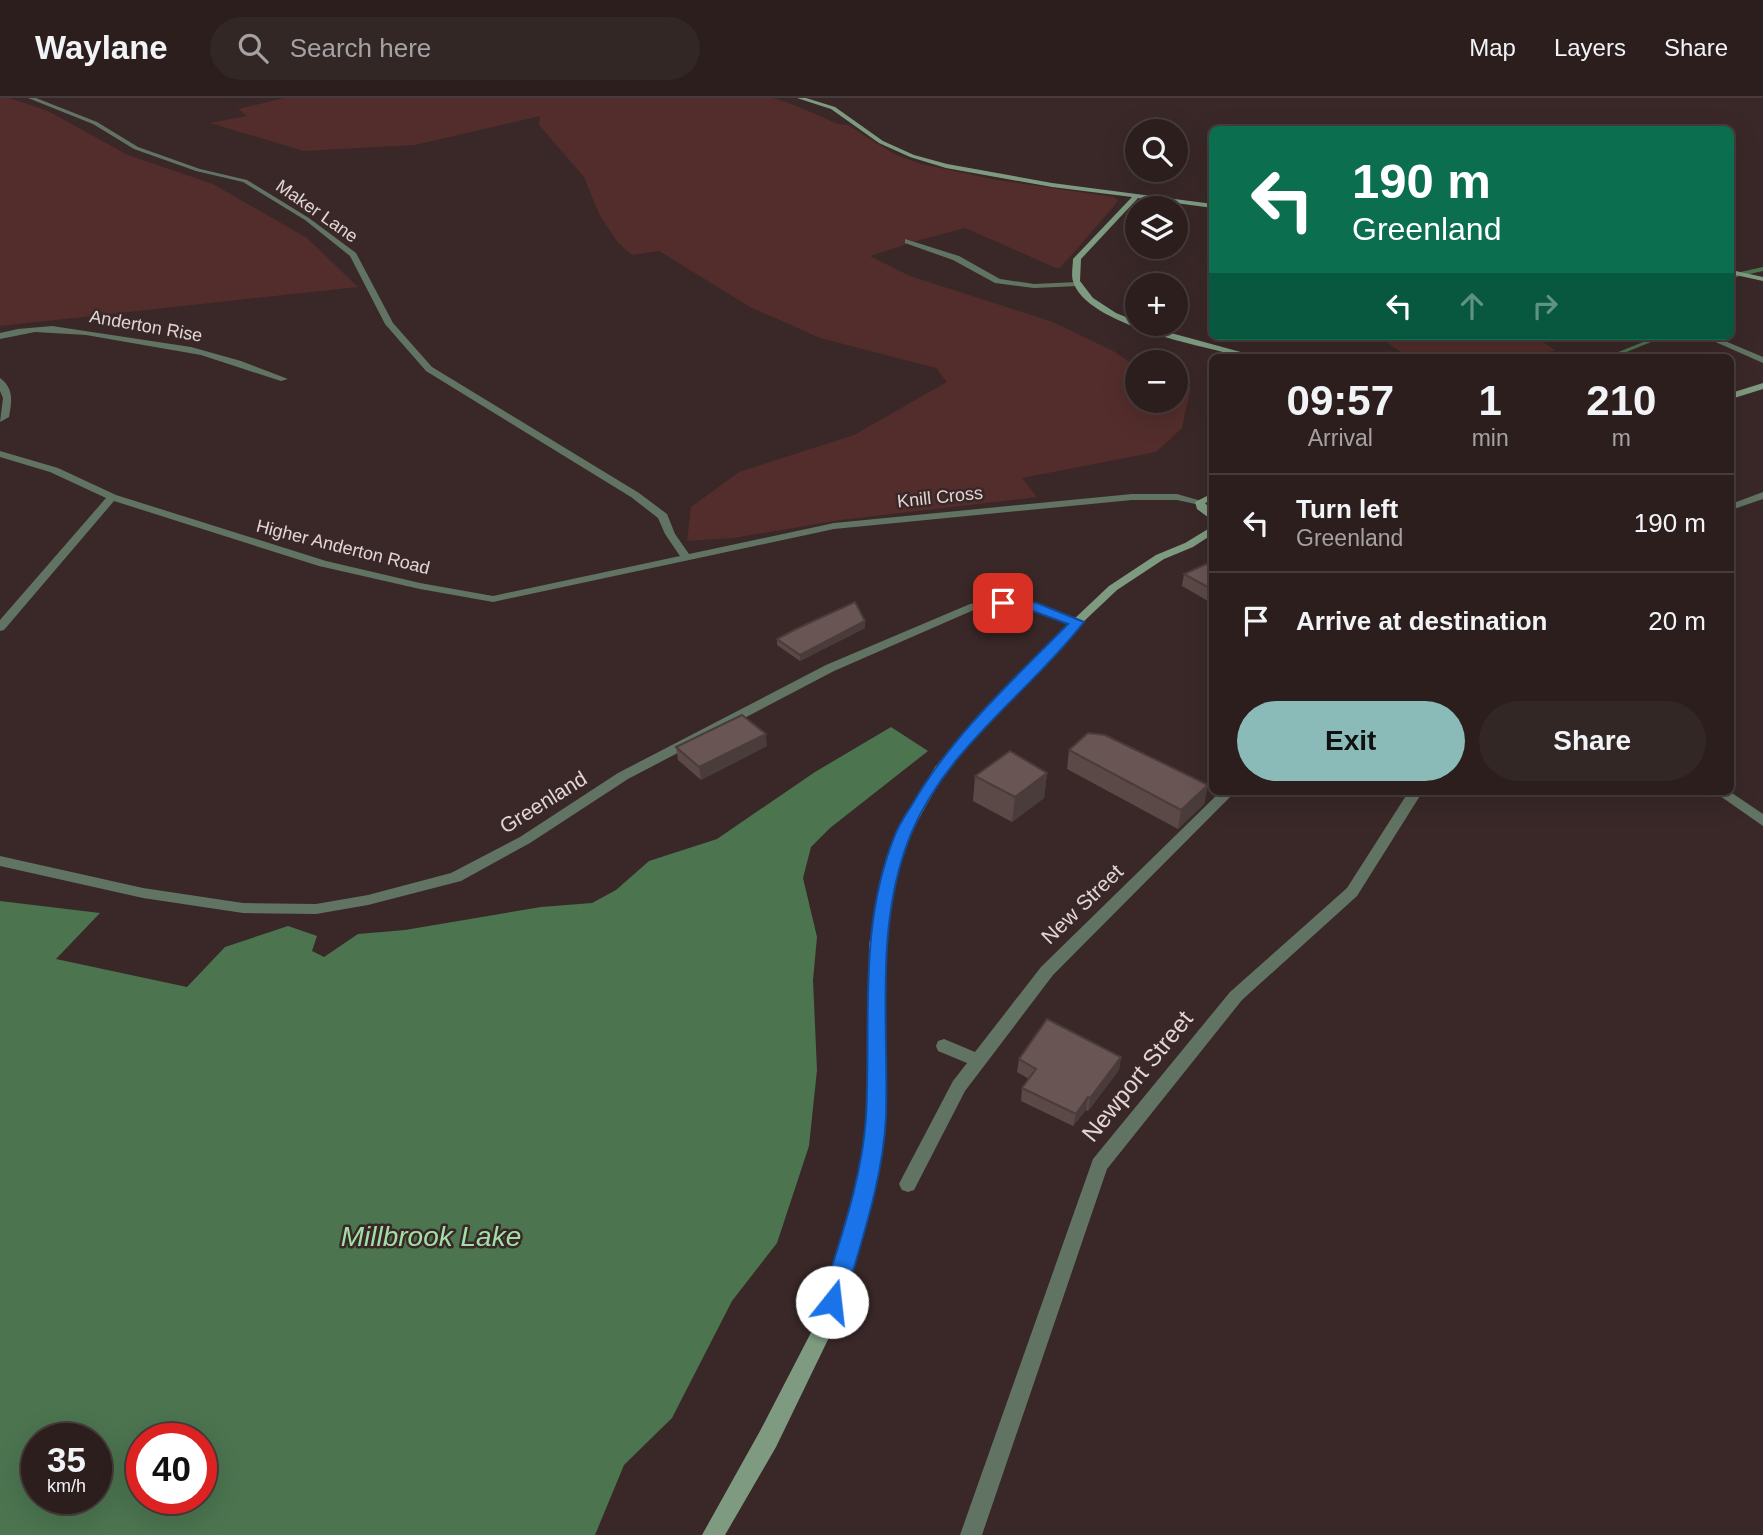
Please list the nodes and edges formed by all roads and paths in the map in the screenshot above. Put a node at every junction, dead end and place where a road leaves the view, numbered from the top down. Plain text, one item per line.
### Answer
1 (31, 98) edge
2 (800, 98) edge
3 (1130, 196) edge
4 (1188, 203) edge
5 (1209, 206) edge
6 (1125, 209) edge
7 (908, 241) dead end
8 (1734, 273) edge
9 (1759, 278) edge
10 (1078, 284) junction
11 (0, 336) edge
12 (1716, 340) edge
13 (1244, 354) edge
14 (1763, 360) edge
15 (284, 379) dead end
16 (0, 381) edge
17 (1763, 386) edge
18 (1734, 395) edge
19 (0, 419) edge
20 (0, 454) edge
21 (1763, 495) edge
22 (113, 497) junction
23 (1209, 498) edge
24 (1200, 502) junction
25 (1734, 506) edge
26 (1209, 515) edge
27 (1209, 533) edge
28 (686, 557) junction
29 (1077, 622) junction
30 (0, 627) edge
31 (1225, 795) edge
32 (1413, 795) edge
33 (1726, 795) edge
34 (1763, 821) edge
35 (0, 861) edge
36 (944, 1046) dead end
37 (977, 1060) junction
38 (908, 1184) dead end
39 (713, 1535) edge
40 (971, 1535) edge

1 - 28 street, Maker Lane
2 - 3 street
4 - 5 street
6 - 10 street
7 - 10 street
8 - 9 street
10 - 13 street
11 - 15 street, Anderton Rise
12 - 14 street
16 - 19 street
17 - 18 street
20 - 22 street, Higher Anderton Road
21 - 25 street
22 - 28 street, Higher Anderton Road
22 - 30 street
23 - 24 street
24 - 26 street
24 - 28 street, Knill Cross
27 - 29 street
29 - 35 street, Greenland
29 - 39 street
31 - 37 street, New Street
32 - 40 street, Newport Street
33 - 34 street
36 - 37 street
37 - 38 street, New Street

